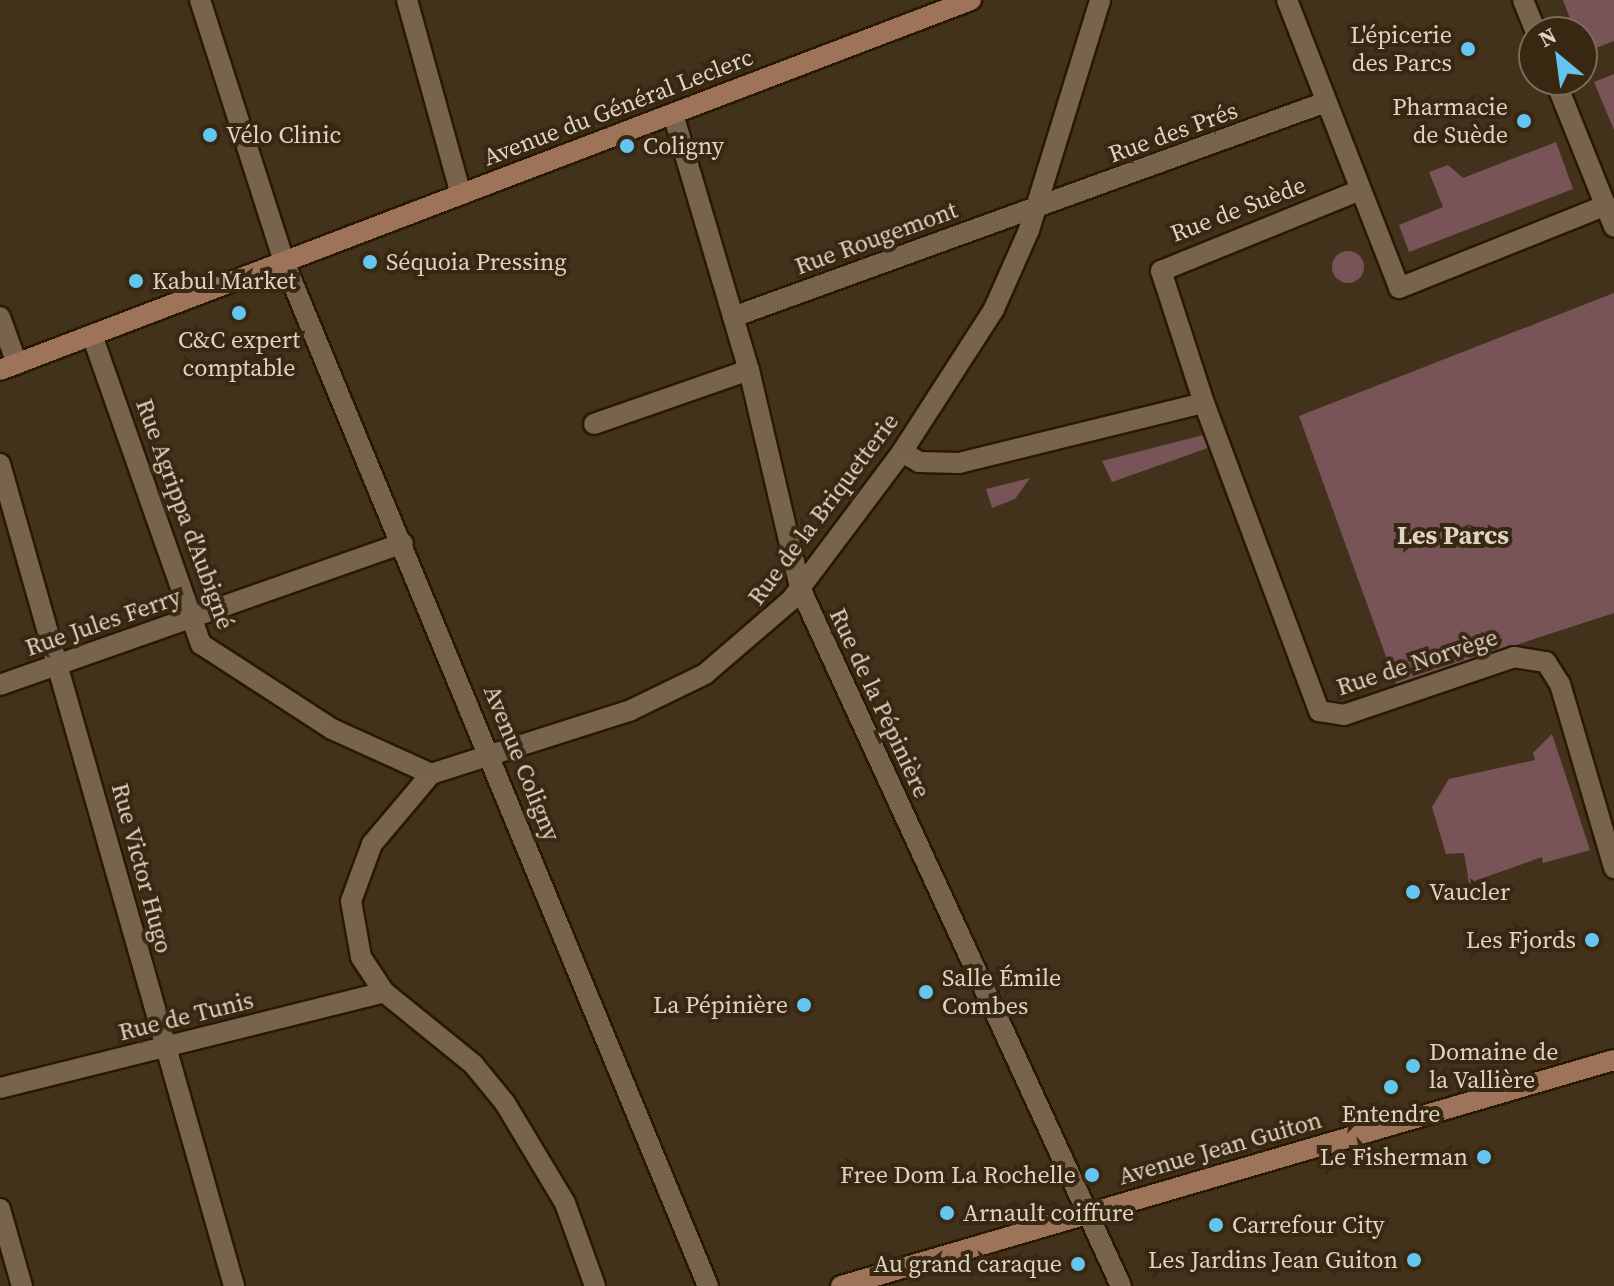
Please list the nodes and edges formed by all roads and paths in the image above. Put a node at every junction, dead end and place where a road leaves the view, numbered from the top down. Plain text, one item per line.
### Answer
1 (200, 0) edge
2 (407, 0) edge
3 (1100, 0) edge
4 (1287, 0) edge
5 (961, 2) edge
6 (1562, 96) edge
7 (1326, 102) junction
8 (673, 114) junction
9 (1360, 190) junction
10 (461, 195) junction
11 (1606, 205) junction
12 (1037, 207) junction
13 (1614, 227) edge
14 (284, 262) junction
15 (0, 317) edge
16 (733, 317) junction
17 (92, 335) junction
18 (9, 367) edge
19 (749, 370) junction
20 (1204, 403) junction
21 (594, 424) dead end
22 (902, 452) junction
23 (0, 464) edge
24 (403, 543) junction
25 (800, 588) junction
26 (192, 619) junction
27 (60, 663) junction
28 (0, 685) edge
29 (491, 754) junction
30 (431, 774) junction
31 (1608, 822) edge
32 (1614, 868) edge
33 (384, 992) junction
34 (164, 1049) junction
35 (1614, 1060) edge
36 (0, 1088) edge
37 (0, 1209) edge
38 (1088, 1214) junction
39 (22, 1286) edge
40 (234, 1286) edge
41 (595, 1286) edge
42 (708, 1286) edge
43 (841, 1286) edge
44 (1121, 1286) edge

1 - 14 street, Avenue Coligny
2 - 10 street
3 - 12 street, Rue de la Briquetterie
4 - 7 street
5 - 8 main road, Avenue du Général Leclerc
6 - 11 street
7 - 9 street
7 - 12 street, Rue des Prés
8 - 10 main road, Avenue du Général Leclerc
8 - 16 street, Rue de la Pépinière
9 - 11 street
9 - 20 street, Rue de Suède
10 - 14 main road, Avenue du Général Leclerc
11 - 13 street
12 - 16 street, Rue Rougemont
12 - 22 street, Rue de la Briquetterie
14 - 17 main road, Avenue du Général Leclerc
14 - 24 street, Avenue Coligny
15 - 18 street
16 - 19 street, Rue de la Pépinière
17 - 18 main road, Avenue du Général Leclerc
17 - 26 street, Rue Agrippa d'Aubigné
19 - 21 street
19 - 25 street, Rue de la Pépinière
20 - 22 street
20 - 31 street, Rue de Norvège
22 - 25 street, Rue de la Briquetterie
23 - 27 street, Rue Victor Hugo
24 - 26 street, Rue Jules Ferry
24 - 29 street, Avenue Coligny
25 - 29 street, Rue de la Briquetterie
25 - 38 street, Rue de la Pépinière
26 - 27 street, Rue Jules Ferry
26 - 30 street, Rue Agrippa d'Aubigné
27 - 28 street, Rue Jules Ferry
27 - 34 street, Rue Victor Hugo
29 - 30 street, Rue de la Briquetterie
29 - 42 street, Avenue Coligny
30 - 33 street
31 - 32 street, Rue de Norvège
33 - 34 street, Rue de Tunis
33 - 41 street
34 - 36 street, Rue de Tunis
34 - 40 street, Rue Victor Hugo
35 - 38 main road, Avenue Jean Guiton
37 - 39 street
38 - 43 main road, Avenue Jean Guiton
38 - 44 street, Rue de la Pépinière

